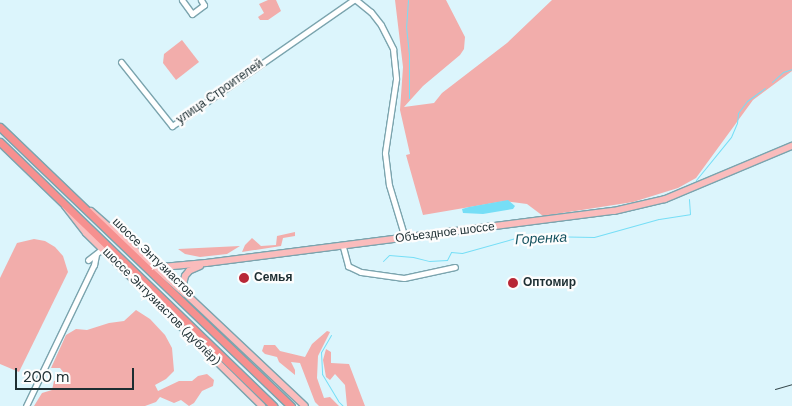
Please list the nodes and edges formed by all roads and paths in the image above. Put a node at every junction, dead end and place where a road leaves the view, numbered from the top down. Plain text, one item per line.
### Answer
1 (182, 0) edge
2 (201, 0) edge
3 (354, 0) edge
4 (121, 62) dead end
5 (0, 127) edge
6 (0, 142) edge
7 (792, 146) edge
8 (72, 195) junction
9 (64, 205) junction
10 (405, 238) junction
11 (343, 246) junction
12 (102, 249) junction
13 (96, 255) junction
14 (88, 260) dead end
15 (148, 262) junction
16 (206, 263) junction
17 (455, 267) dead end
18 (188, 296) junction
19 (289, 404) edge
20 (26, 406) edge
21 (262, 406) edge
22 (273, 406) edge
23 (305, 406) edge

1 - 2 street
3 - 4 street, улица Строителей
3 - 10 street
5 - 8 highway, шоссе Энтузиастов
6 - 9 highway, шоссе Энтузиастов
7 - 10 main road, Объездное шоссе
8 - 15 main road, шоссе Энтузиастов (дублёр)
8 - 19 highway, шоссе Энтузиастов
9 - 12 main road, шоссе Энтузиастов (дублёр)
9 - 22 highway, шоссе Энтузиастов
10 - 11 main road, Объездное шоссе
11 - 16 main road, Объездное шоссе
11 - 17 street
12 - 13 street
12 - 21 main road, шоссе Энтузиастов (дублёр)
13 - 14 street
13 - 20 street
15 - 16 main road, Объездное шоссе
15 - 18 main road, шоссе Энтузиастов (дублёр)
16 - 18 main road
18 - 23 main road, шоссе Энтузиастов (дублёр)

